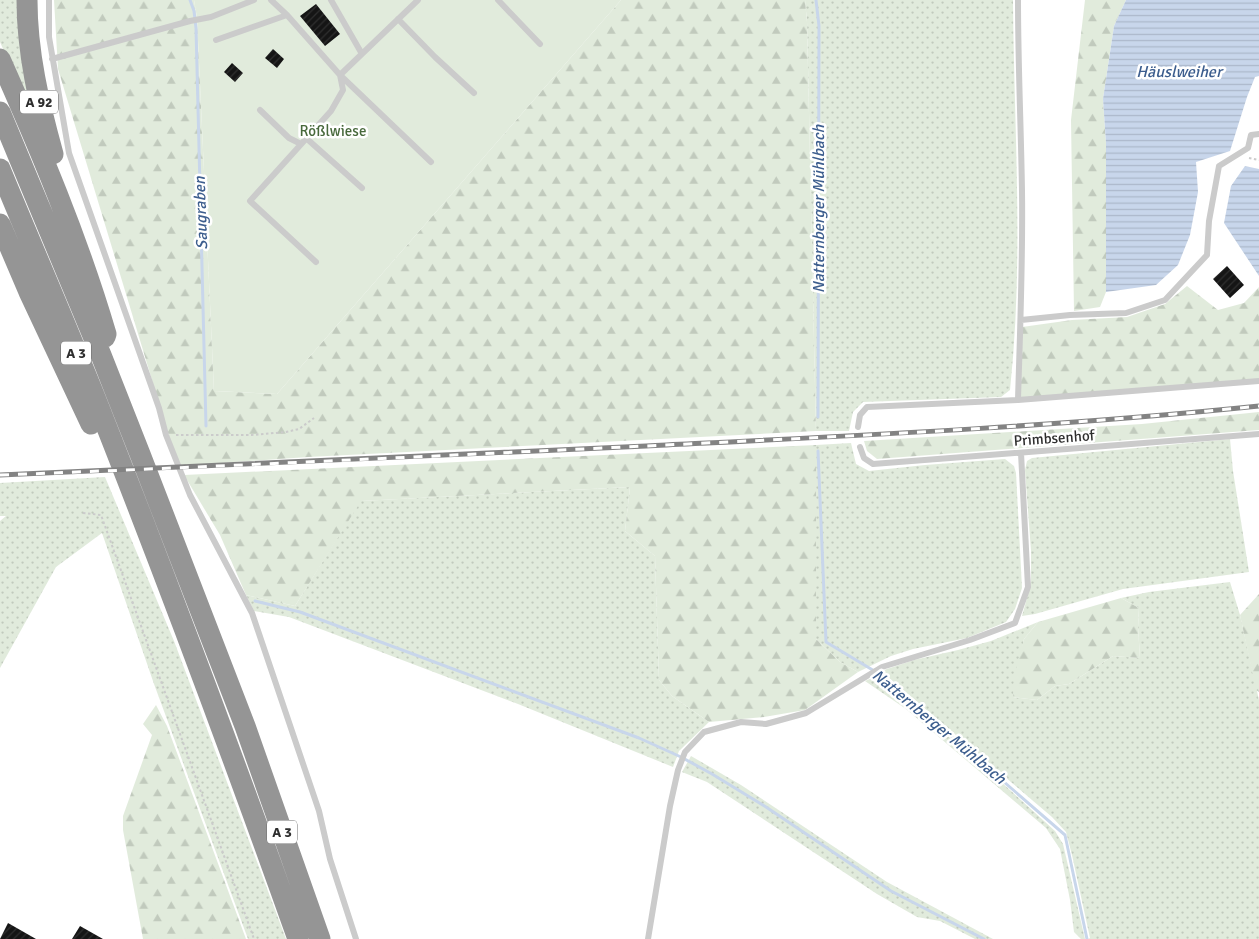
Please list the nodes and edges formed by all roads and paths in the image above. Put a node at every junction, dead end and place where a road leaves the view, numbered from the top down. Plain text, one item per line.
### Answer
1 (27, 0) edge
2 (49, 0) edge
3 (254, 0) edge
4 (331, 0) edge
5 (418, 0) edge
6 (498, 0) edge
7 (1018, 0) edge
8 (274, 1) edge
9 (287, 15) junction
10 (398, 19) junction
11 (216, 40) dead end
12 (540, 44) dead end
13 (362, 54) junction
14 (0, 59) edge
15 (52, 59) junction
16 (340, 76) junction
17 (474, 94) dead end
18 (260, 110) dead end
19 (0, 112) edge
20 (1259, 134) edge
21 (306, 138) junction
22 (301, 144) junction
23 (431, 162) dead end
24 (0, 169) edge
25 (362, 188) dead end
26 (61, 203) junction
27 (0, 224) edge
28 (0, 252) edge
29 (316, 262) dead end
30 (29, 292) junction
31 (1021, 320) junction
32 (101, 355) junction
33 (1259, 381) edge
34 (1018, 400) junction
35 (314, 418) dead end
36 (858, 427) dead end
37 (1259, 434) edge
38 (166, 436) junction
39 (860, 447) dead end
40 (1021, 453) junction
41 (83, 513) dead end
42 (150, 538) junction
43 (254, 939) edge
44 (298, 939) edge
45 (320, 939) edge
46 (356, 939) edge
47 (648, 939) edge

1 - 26 highway, A 92
2 - 15 lane
3 - 15 lane
4 - 13 lane
5 - 10 lane
6 - 12 lane
7 - 31 lane
8 - 9 lane
9 - 11 lane
9 - 16 lane
10 - 13 lane
10 - 17 lane
13 - 16 lane
14 - 26 highway, A 3
15 - 38 lane
16 - 21 lane
16 - 23 lane
18 - 22 lane
19 - 32 highway, A 3
20 - 31 lane
21 - 22 lane
21 - 25 lane
22 - 29 lane
24 - 42 highway, A 3
26 - 32 highway, A 3
27 - 30 highway, A 3
28 - 30 highway, A 3
30 - 42 highway, A 3
31 - 34 lane
32 - 45 highway, A 3
33 - 34 lane
34 - 36 lane
35 - 38 path
37 - 40 lane, Primbsenhof
38 - 46 lane
39 - 40 lane, Primbsenhof
40 - 47 lane
41 - 43 path
42 - 44 highway, A 3

